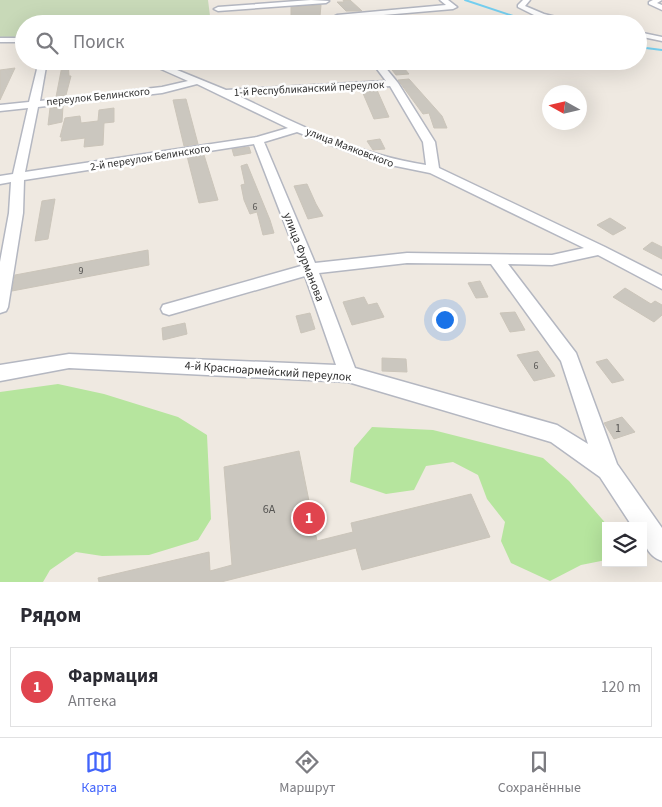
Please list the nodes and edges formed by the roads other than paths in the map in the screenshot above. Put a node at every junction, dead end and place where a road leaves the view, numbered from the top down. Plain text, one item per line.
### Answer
1 (216, 0) edge
2 (326, 0) edge
3 (527, 0) edge
4 (659, 0) edge
5 (448, 1) edge
6 (647, 2) edge
7 (662, 8) edge
8 (335, 15) edge
9 (387, 15) edge
10 (540, 15) edge
11 (647, 36) edge
12 (662, 39) edge
13 (0, 40) edge
14 (15, 40) edge
15 (41, 70) edge
16 (167, 70) edge
17 (382, 70) edge
18 (195, 82) junction
19 (393, 83) junction
20 (226, 94) junction
21 (33, 104) junction
22 (0, 108) edge
23 (298, 128) junction
24 (258, 140) junction
25 (433, 170) junction
26 (18, 178) junction
27 (0, 180) edge
28 (600, 250) junction
29 (496, 260) junction
30 (310, 269) junction
31 (662, 283) edge
32 (0, 307) edge
33 (169, 309) dead end
34 (0, 373) edge
35 (348, 374) junction
36 (608, 470) junction
37 (662, 550) edge

1 - 2 street
2 - 8 street
3 - 10 street
4 - 6 street
5 - 9 street
6 - 7 street
11 - 12 street
13 - 14 street
15 - 21 street
16 - 18 street, улица Маяковского
17 - 19 street
18 - 20 street, улица Маяковского
18 - 21 street, переулок Белинского
19 - 20 street, 1-й Республиканский переулок
19 - 25 street
20 - 23 street, улица Маяковского
21 - 22 street, переулок Белинского
21 - 26 street
23 - 24 street, 2-й переулок Белинского
23 - 25 street, улица Маяковского
24 - 26 street, 2-й переулок Белинского
24 - 30 street, улица Фурманова
25 - 28 street, улица Маяковского
26 - 27 street, 2-й переулок Белинского
26 - 32 street
28 - 29 street
28 - 31 street, улица Маяковского
29 - 30 street
29 - 36 street
30 - 33 street
30 - 35 street, улица Фурманова
34 - 35 street, 4-й Красноармейский переулок
35 - 36 street, 4-й Красноармейский переулок
36 - 37 street

